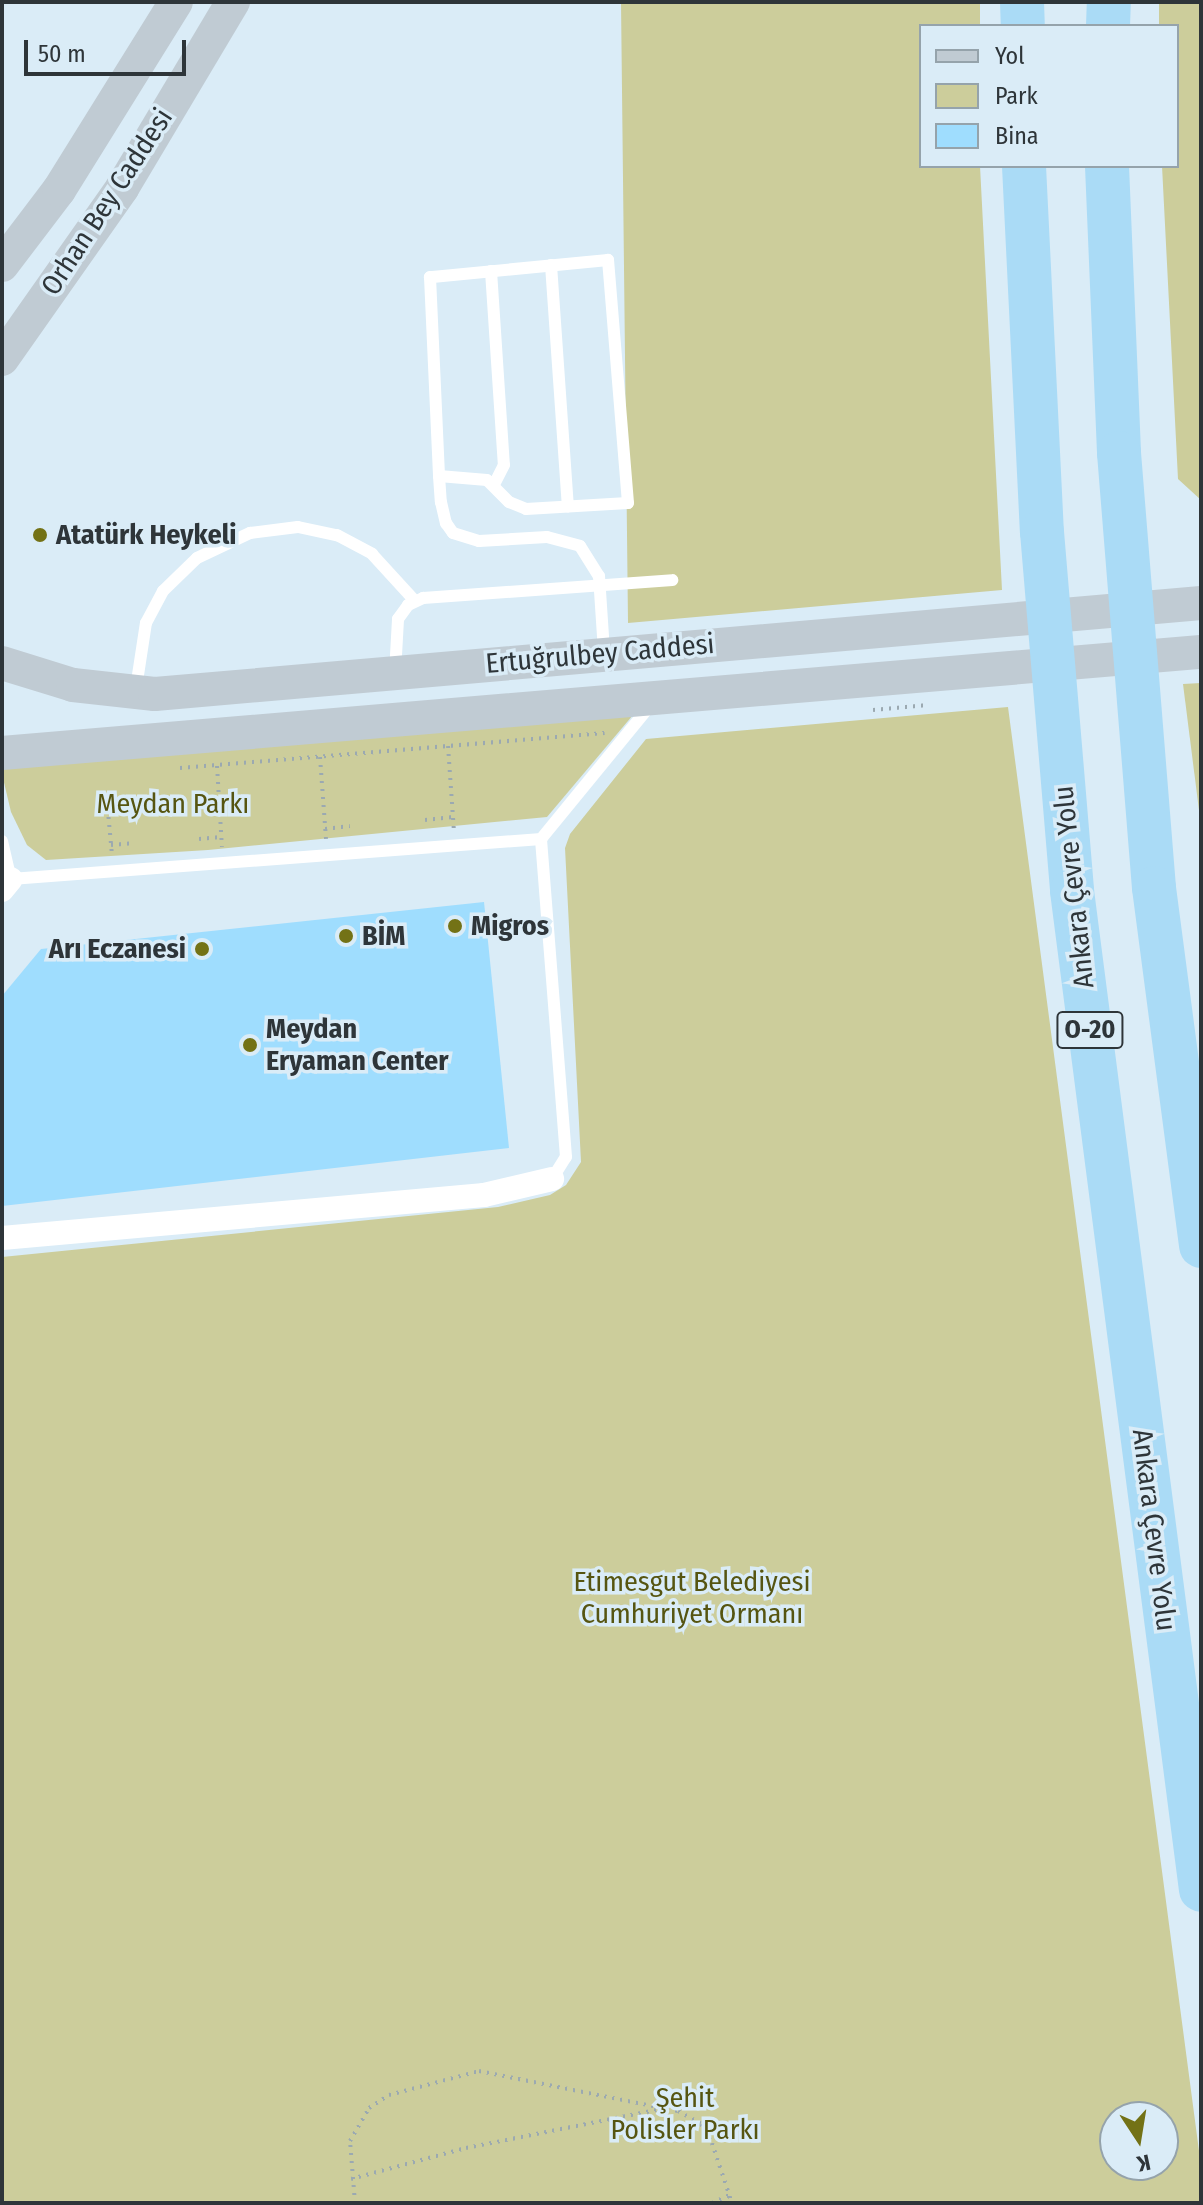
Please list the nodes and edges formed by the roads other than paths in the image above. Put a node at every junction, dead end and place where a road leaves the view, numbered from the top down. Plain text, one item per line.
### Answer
1 (176, 2) edge
2 (233, 2) edge
3 (1022, 2) edge
4 (1109, 2) edge
5 (1023, 24) edge
6 (1108, 24) edge
7 (1024, 168) edge
8 (1107, 168) edge
9 (2, 265) edge
10 (551, 265) junction
11 (491, 271) junction
12 (2, 359) edge
13 (439, 476) junction
14 (494, 485) junction
15 (568, 506) junction
16 (672, 580) dead end
17 (600, 587) junction
18 (415, 601) junction
19 (1201, 603) edge
20 (1201, 652) edge
21 (604, 654) junction
22 (2, 663) edge
23 (395, 673) junction
24 (135, 693) junction
25 (659, 696) junction
26 (2, 753) edge
27 (541, 839) junction
28 (2, 841) edge
29 (6, 884) edge
30 (552, 1179) joint
31 (2, 1238) edge
32 (1201, 1246) edge
33 (1201, 1890) edge

1 - 9 main road, Orhan Bey Caddesi
2 - 12 main road, Orhan Bey Caddesi
3 - 5 highway
4 - 6 highway
7 - 33 highway, Ankara Çevre Yolu / O-20
8 - 32 highway
10 - 11 lane
10 - 15 lane
10 - 15 lane
11 - 13 lane
11 - 14 lane
13 - 14 lane
13 - 17 lane
14 - 15 lane
16 - 17 lane
17 - 18 lane
17 - 21 lane
18 - 23 lane
18 - 24 lane
19 - 21 main road, Ertuğrulbey Caddesi
20 - 25 main road, Ertuğrulbey Caddesi
21 - 23 main road, Ertuğrulbey Caddesi
22 - 24 main road, Ertuğrulbey Caddesi
23 - 24 main road, Ertuğrulbey Caddesi
25 - 26 main road, Ertuğrulbey Caddesi
25 - 27 lane
27 - 29 lane
27 - 30 lane
28 - 29 lane
30 - 31 street

